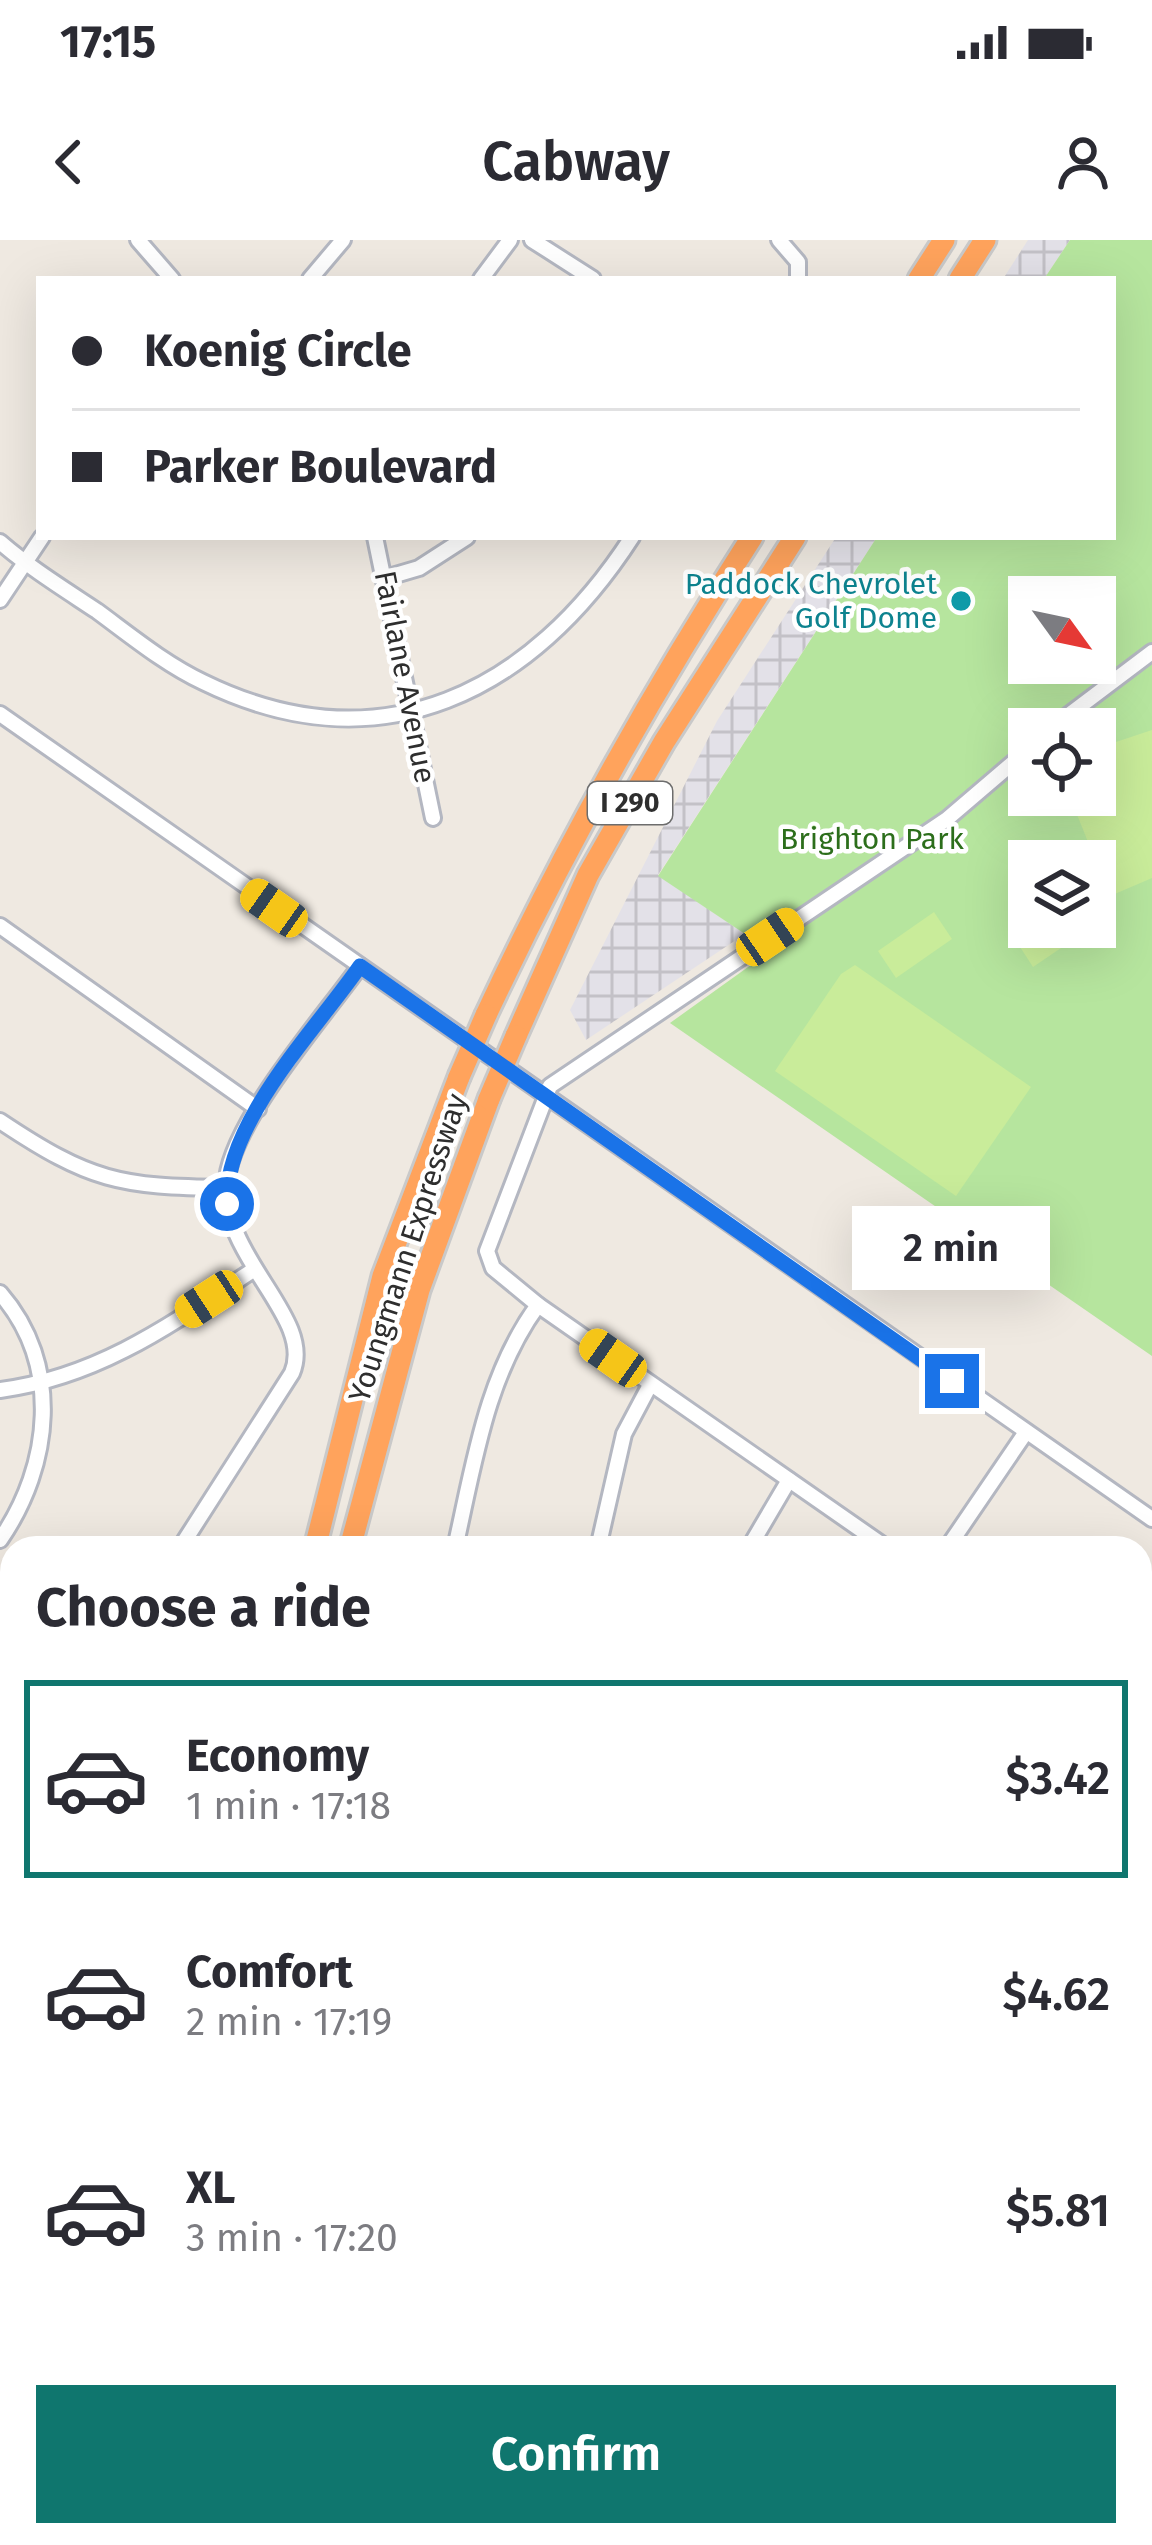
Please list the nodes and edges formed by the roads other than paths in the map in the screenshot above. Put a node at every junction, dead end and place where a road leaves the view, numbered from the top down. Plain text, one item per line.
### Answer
1 (344, 240) edge
2 (510, 240) edge
3 (532, 240) edge
4 (779, 240) edge
5 (944, 240) edge
6 (986, 240) edge
7 (142, 242) edge
8 (170, 276) edge
9 (313, 276) edge
10 (483, 276) edge
11 (587, 276) edge
12 (798, 276) edge
13 (921, 276) edge
14 (962, 276) edge
15 (40, 540) edge
16 (376, 540) edge
17 (463, 540) edge
18 (630, 540) edge
19 (750, 540) edge
20 (793, 540) edge
21 (0, 542) edge
22 (26, 562) junction
23 (385, 578) junction
24 (0, 600) edge
25 (1152, 652) edge
26 (1078, 708) edge
27 (411, 710) junction
28 (0, 714) edge
29 (1008, 767) edge
30 (434, 818) dead end
31 (0, 926) edge
32 (360, 966) junction
33 (545, 1099) junction
34 (258, 1109) junction
35 (0, 1121) edge
36 (226, 1188) junction
37 (253, 1270) junction
38 (0, 1293) edge
39 (538, 1305) junction
40 (42, 1382) junction
41 (650, 1384) junction
42 (0, 1390) edge
43 (1026, 1432) junction
44 (788, 1480) junction
45 (1152, 1519) edge
46 (2, 1536) edge
47 (188, 1536) edge
48 (318, 1536) edge
49 (353, 1536) edge
50 (458, 1536) edge
51 (601, 1536) edge
52 (756, 1536) edge
53 (870, 1536) edge
54 (955, 1536) edge

1 - 9 street
2 - 10 street
3 - 11 street
4 - 12 street
5 - 13 highway
6 - 14 highway
7 - 8 street
15 - 22 street
16 - 23 street, Fairlane Avenue
17 - 23 street
18 - 27 street
19 - 48 highway, Youngmann Expressway / I 290, bridge
20 - 49 highway, Youngmann Expressway / I 290, bridge
21 - 22 street
22 - 24 street
22 - 27 street
23 - 27 street, Fairlane Avenue
25 - 26 street
27 - 30 street, Fairlane Avenue
28 - 32 street
29 - 33 street
31 - 34 street
32 - 33 street
32 - 34 street
33 - 39 street
33 - 43 street
34 - 36 street
35 - 36 street
36 - 37 street
37 - 40 street
37 - 47 street
38 - 40 street
39 - 41 street
39 - 50 street
40 - 42 street
40 - 46 street
41 - 44 street
41 - 51 street
43 - 45 street
43 - 54 street
44 - 52 street
44 - 53 street

